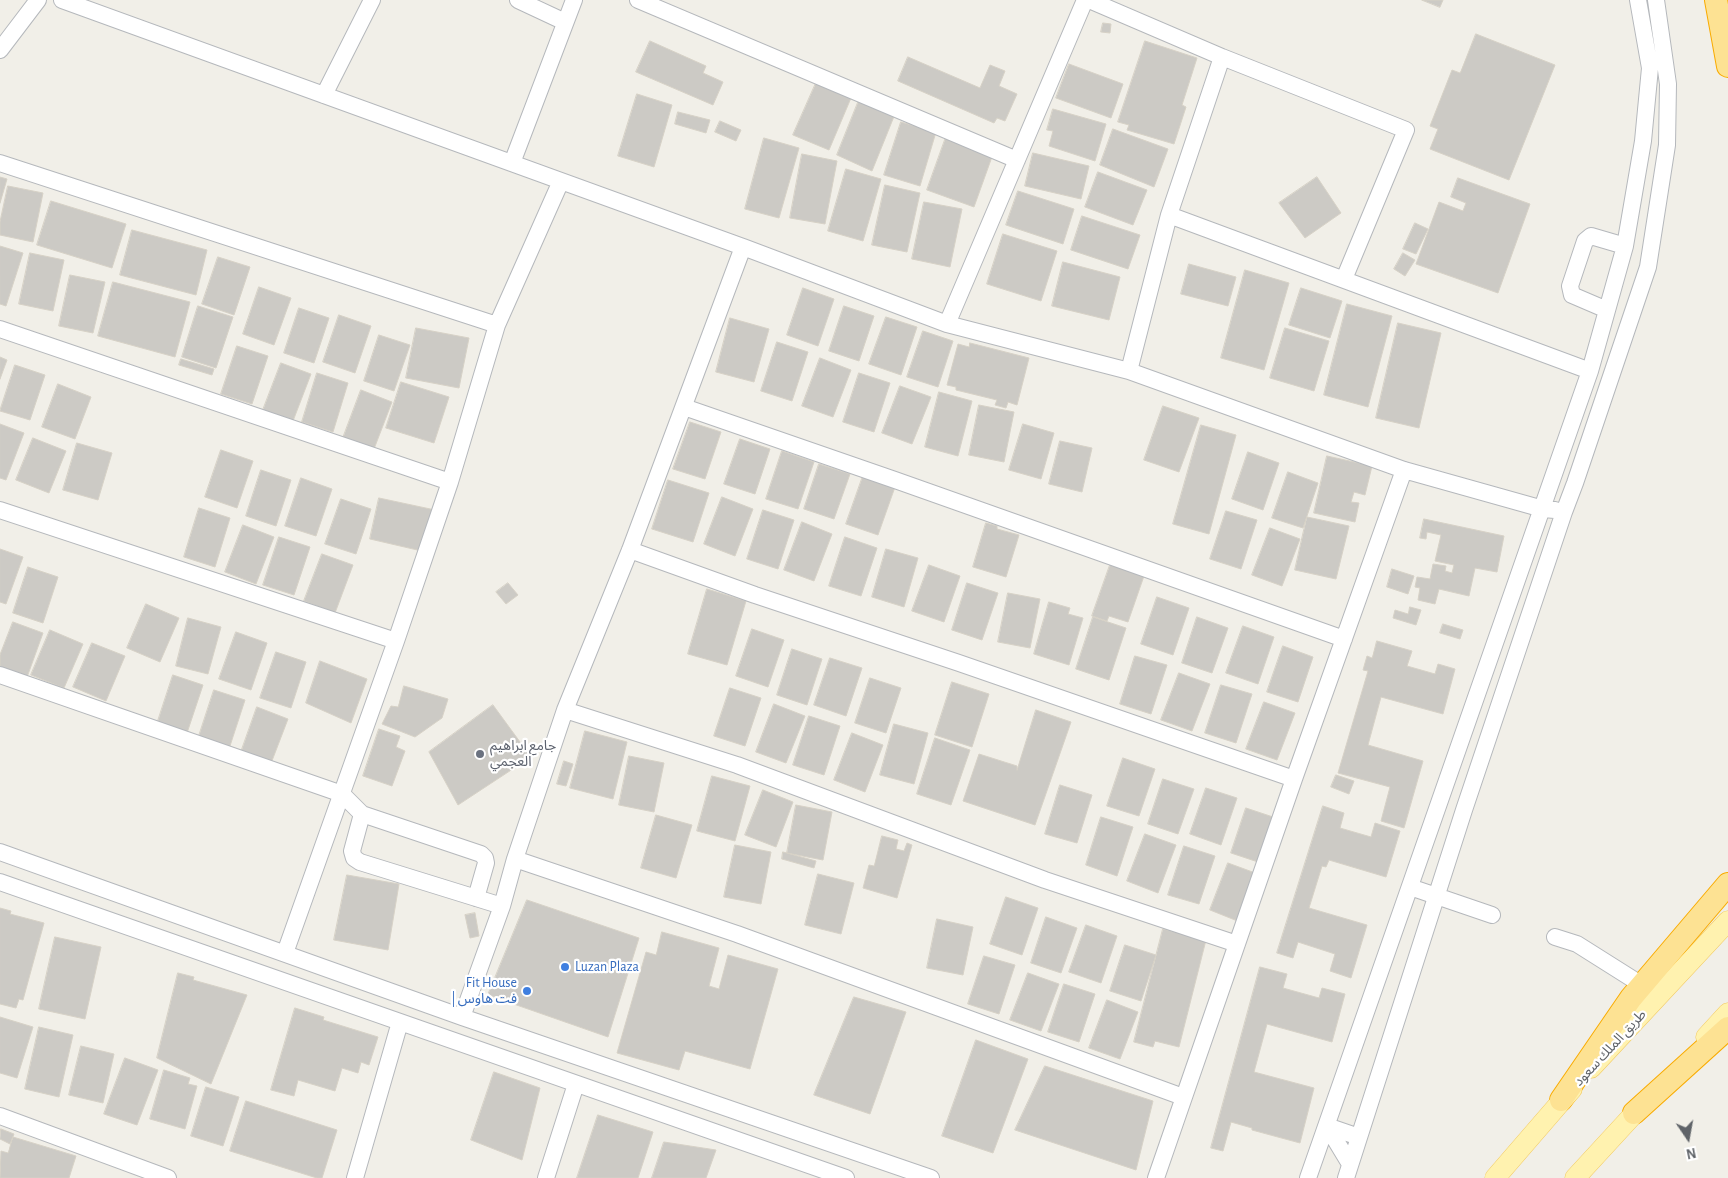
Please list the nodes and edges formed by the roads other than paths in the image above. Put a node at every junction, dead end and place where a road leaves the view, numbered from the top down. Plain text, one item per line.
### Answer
1 (38, 0) edge
2 (62, 0) edge
3 (372, 0) edge
4 (574, 0) edge
5 (638, 0) edge
6 (1085, 0) edge
7 (1089, 0) edge
8 (1638, 0) edge
9 (1656, 0) edge
10 (1716, 0) edge
11 (521, 1) edge
12 (565, 22) junction
13 (0, 50) edge
14 (1222, 57) junction
15 (1728, 66) edge
16 (324, 95) junction
17 (1017, 160) junction
18 (0, 163) edge
19 (512, 163) junction
20 (561, 181) junction
21 (1170, 215) junction
22 (1625, 246) junction
23 (743, 247) junction
24 (1344, 279) junction
25 (1607, 310) junction
26 (947, 324) junction
27 (497, 325) junction
28 (0, 329) edge
29 (1130, 371) junction
30 (1590, 371) junction
31 (684, 406) junction
32 (1404, 470) junction
33 (450, 482) junction
34 (1543, 509) junction
35 (0, 510) edge
36 (1564, 512) junction
37 (630, 550) junction
38 (1344, 639) junction
39 (396, 641) junction
40 (0, 674) edge
41 (565, 710) junction
42 (1294, 779) junction
43 (342, 794) junction
44 (362, 814) junction
45 (0, 852) edge
46 (515, 859) junction
47 (0, 882) edge
48 (1728, 884) edge
49 (1410, 887) junction
50 (1436, 896) junction
51 (476, 898) junction
52 (502, 906) junction
53 (1492, 915) dead end
54 (1728, 921) edge
55 (1555, 937) dead end
56 (1237, 944) junction
57 (284, 953) junction
58 (1642, 985) junction
59 (1728, 1013) edge
60 (462, 1016) junction
61 (400, 1022) junction
62 (1728, 1028) edge
63 (576, 1084) junction
64 (1183, 1097) junction
65 (1562, 1100) junction
66 (1634, 1113) junction
67 (0, 1116) edge
68 (1359, 1136) junction
69 (1521, 1148) junction
70 (1348, 1171) edge
71 (168, 1178) edge
72 (355, 1178) edge
73 (546, 1178) edge
74 (846, 1178) edge
75 (931, 1178) edge
76 (1156, 1178) edge
77 (1308, 1178) edge
78 (1485, 1178) edge
79 (1496, 1178) edge
80 (1575, 1178) edge

1 - 13 street
2 - 16 street
3 - 16 street
4 - 12 street
5 - 17 street
6 - 17 street
7 - 14 street
8 - 22 street
9 - 36 street
10 - 15 highway
11 - 12 street
12 - 19 street
14 - 21 street
14 - 24 street
16 - 19 street
17 - 26 street
18 - 27 street
19 - 20 street
20 - 23 street
20 - 27 street
21 - 24 street
21 - 29 street
22 - 25 street
22 - 25 street
23 - 26 street
23 - 31 street
24 - 30 street
25 - 30 street
26 - 29 street
27 - 33 street
28 - 33 street
29 - 32 street
30 - 34 street
31 - 37 street
31 - 38 street
32 - 34 street
32 - 38 street
33 - 39 street
34 - 36 street
34 - 49 street
35 - 39 street
36 - 50 street
37 - 41 street
37 - 42 street
38 - 42 street
39 - 43 street
40 - 43 street
41 - 46 street
41 - 56 street
42 - 56 street
43 - 44 street
43 - 57 street
44 - 51 street
44 - 51 street
45 - 57 street
46 - 52 street
46 - 64 street
47 - 61 street
48 - 58 highway
49 - 50 street
49 - 77 street
50 - 53 street
50 - 68 street
51 - 52 street
52 - 60 street
54 - 65 main road, طريق الملك سعود
55 - 58 street
56 - 64 street
57 - 60 street
58 - 65 highway
59 - 66 main road
60 - 75 street
61 - 63 street
61 - 72 street
62 - 66 highway
63 - 73 street
63 - 74 street
64 - 76 street
65 - 69 main road, طريق الملك سعود
66 - 80 main road
67 - 71 street
68 - 70 street
68 - 70 street
69 - 78 street
69 - 79 main road, طريق الملك سعود

